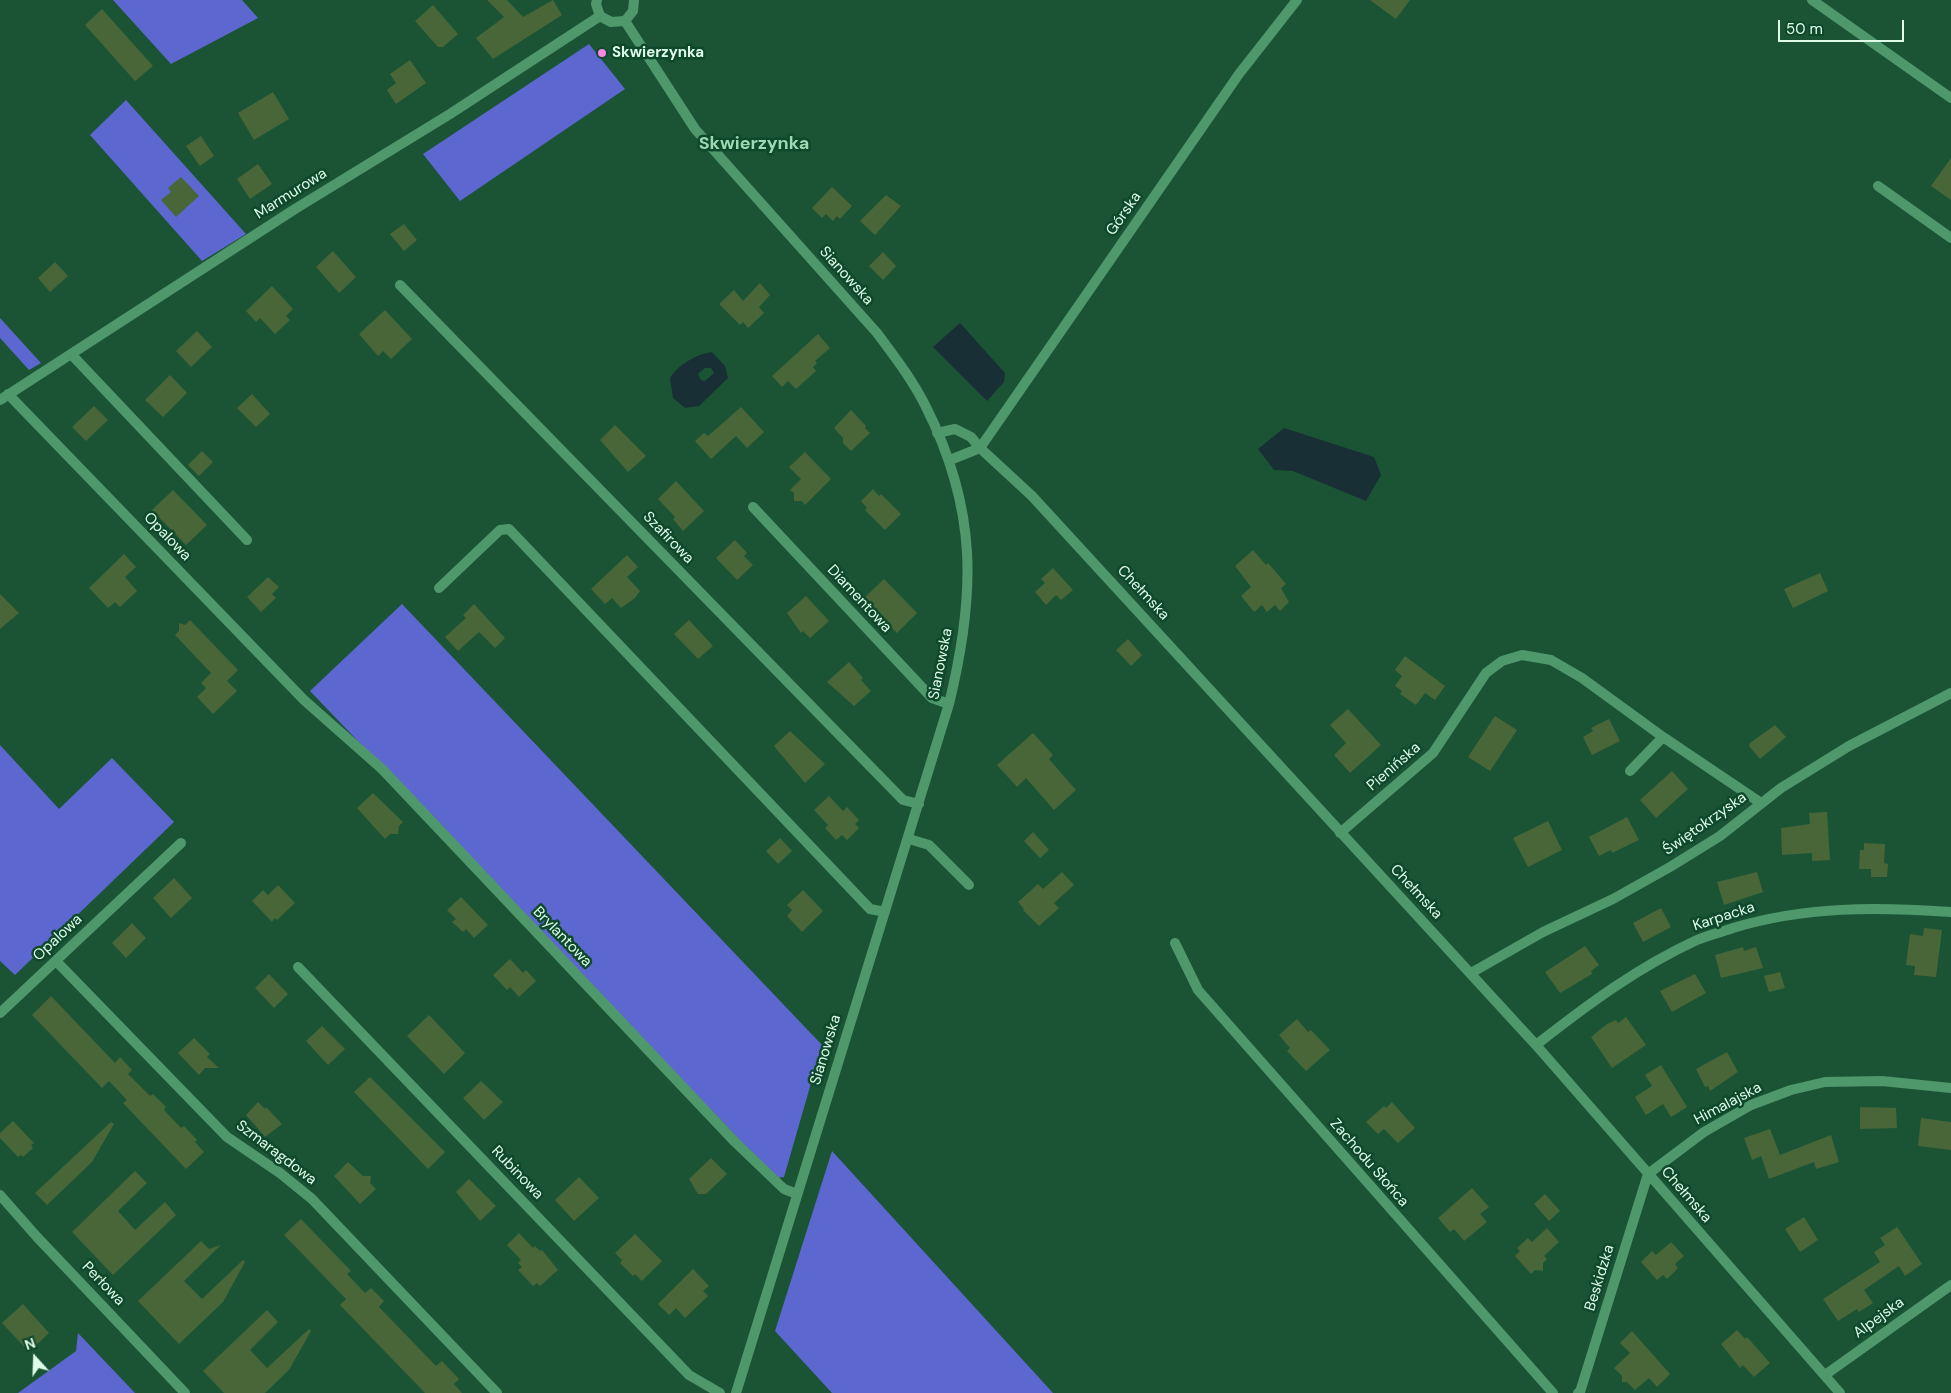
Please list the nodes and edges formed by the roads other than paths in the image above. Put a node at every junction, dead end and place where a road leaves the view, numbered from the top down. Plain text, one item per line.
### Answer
1 (597, 0) edge
2 (634, 0) edge
3 (1297, 0) edge
4 (1812, 0) edge
5 (600, 16) junction
6 (625, 21) junction
7 (1951, 98) edge
8 (1878, 186) dead end
9 (1951, 238) edge
10 (400, 285) dead end
11 (71, 354) junction
12 (4, 397) edge
13 (937, 433) junction
14 (980, 448) junction
15 (950, 460) junction
16 (753, 507) dead end
17 (248, 540) dead end
18 (439, 588) dead end
19 (1951, 693) edge
20 (304, 700) joint
21 (949, 704) junction
22 (1663, 737) junction
23 (1630, 771) dead end
24 (1761, 803) junction
25 (919, 804) junction
26 (1340, 833) junction
27 (909, 839) junction
28 (181, 843) dead end
29 (969, 885) dead end
30 (885, 912) junction
31 (1951, 912) edge
32 (1175, 943) dead end
33 (56, 961) junction
34 (298, 967) dead end
35 (1471, 973) junction
36 (0, 1013) edge
37 (1536, 1045) junction
38 (1951, 1088) edge
39 (1648, 1174) junction
40 (797, 1194) junction
41 (0, 1195) edge
42 (1951, 1285) edge
43 (1825, 1375) junction
44 (1579, 1392) edge
45 (185, 1393) edge
46 (497, 1393) edge
47 (720, 1393) edge
48 (736, 1393) edge
49 (1553, 1393) edge
50 (1840, 1393) edge

1 - 5 street
2 - 6 street
3 - 14 street, Górska
4 - 7 street
5 - 6 street
5 - 11 street, Marmurowa
6 - 13 street, Sianowska
8 - 9 street
10 - 25 street, Szafirowa
11 - 12 street, Marmurowa
11 - 17 street
12 - 20 street, Opalowa
13 - 14 street, Chełmska
13 - 15 street, Sianowska
14 - 15 street
14 - 26 street, Chełmska
15 - 21 street, Sianowska
16 - 21 street, Diamentowa
18 - 30 street
19 - 24 street, Świętokrzyska
20 - 40 street, Brylantowa
21 - 25 street, Sianowska
22 - 23 street
22 - 24 street
22 - 26 street, Pienińska
24 - 35 street, Świętokrzyska
25 - 27 street, Sianowska
26 - 35 street, Chełmska
27 - 29 street
27 - 30 street, Sianowska
28 - 33 street, Opalowa
30 - 40 street, Sianowska
31 - 37 street, Karpacka
32 - 49 street, Zachodu Słońca
33 - 36 street, Opalowa
33 - 46 street, Szmaragdowa
34 - 47 street, Rubinowa
35 - 37 street, Chełmska
37 - 39 street, Chełmska
38 - 39 street, Himalajska
39 - 43 street, Chełmska
39 - 44 street, Beskidzka
40 - 48 street, Sianowska
41 - 45 street, Perłowa
42 - 43 street, Alpejska
43 - 50 street, Chełmska

